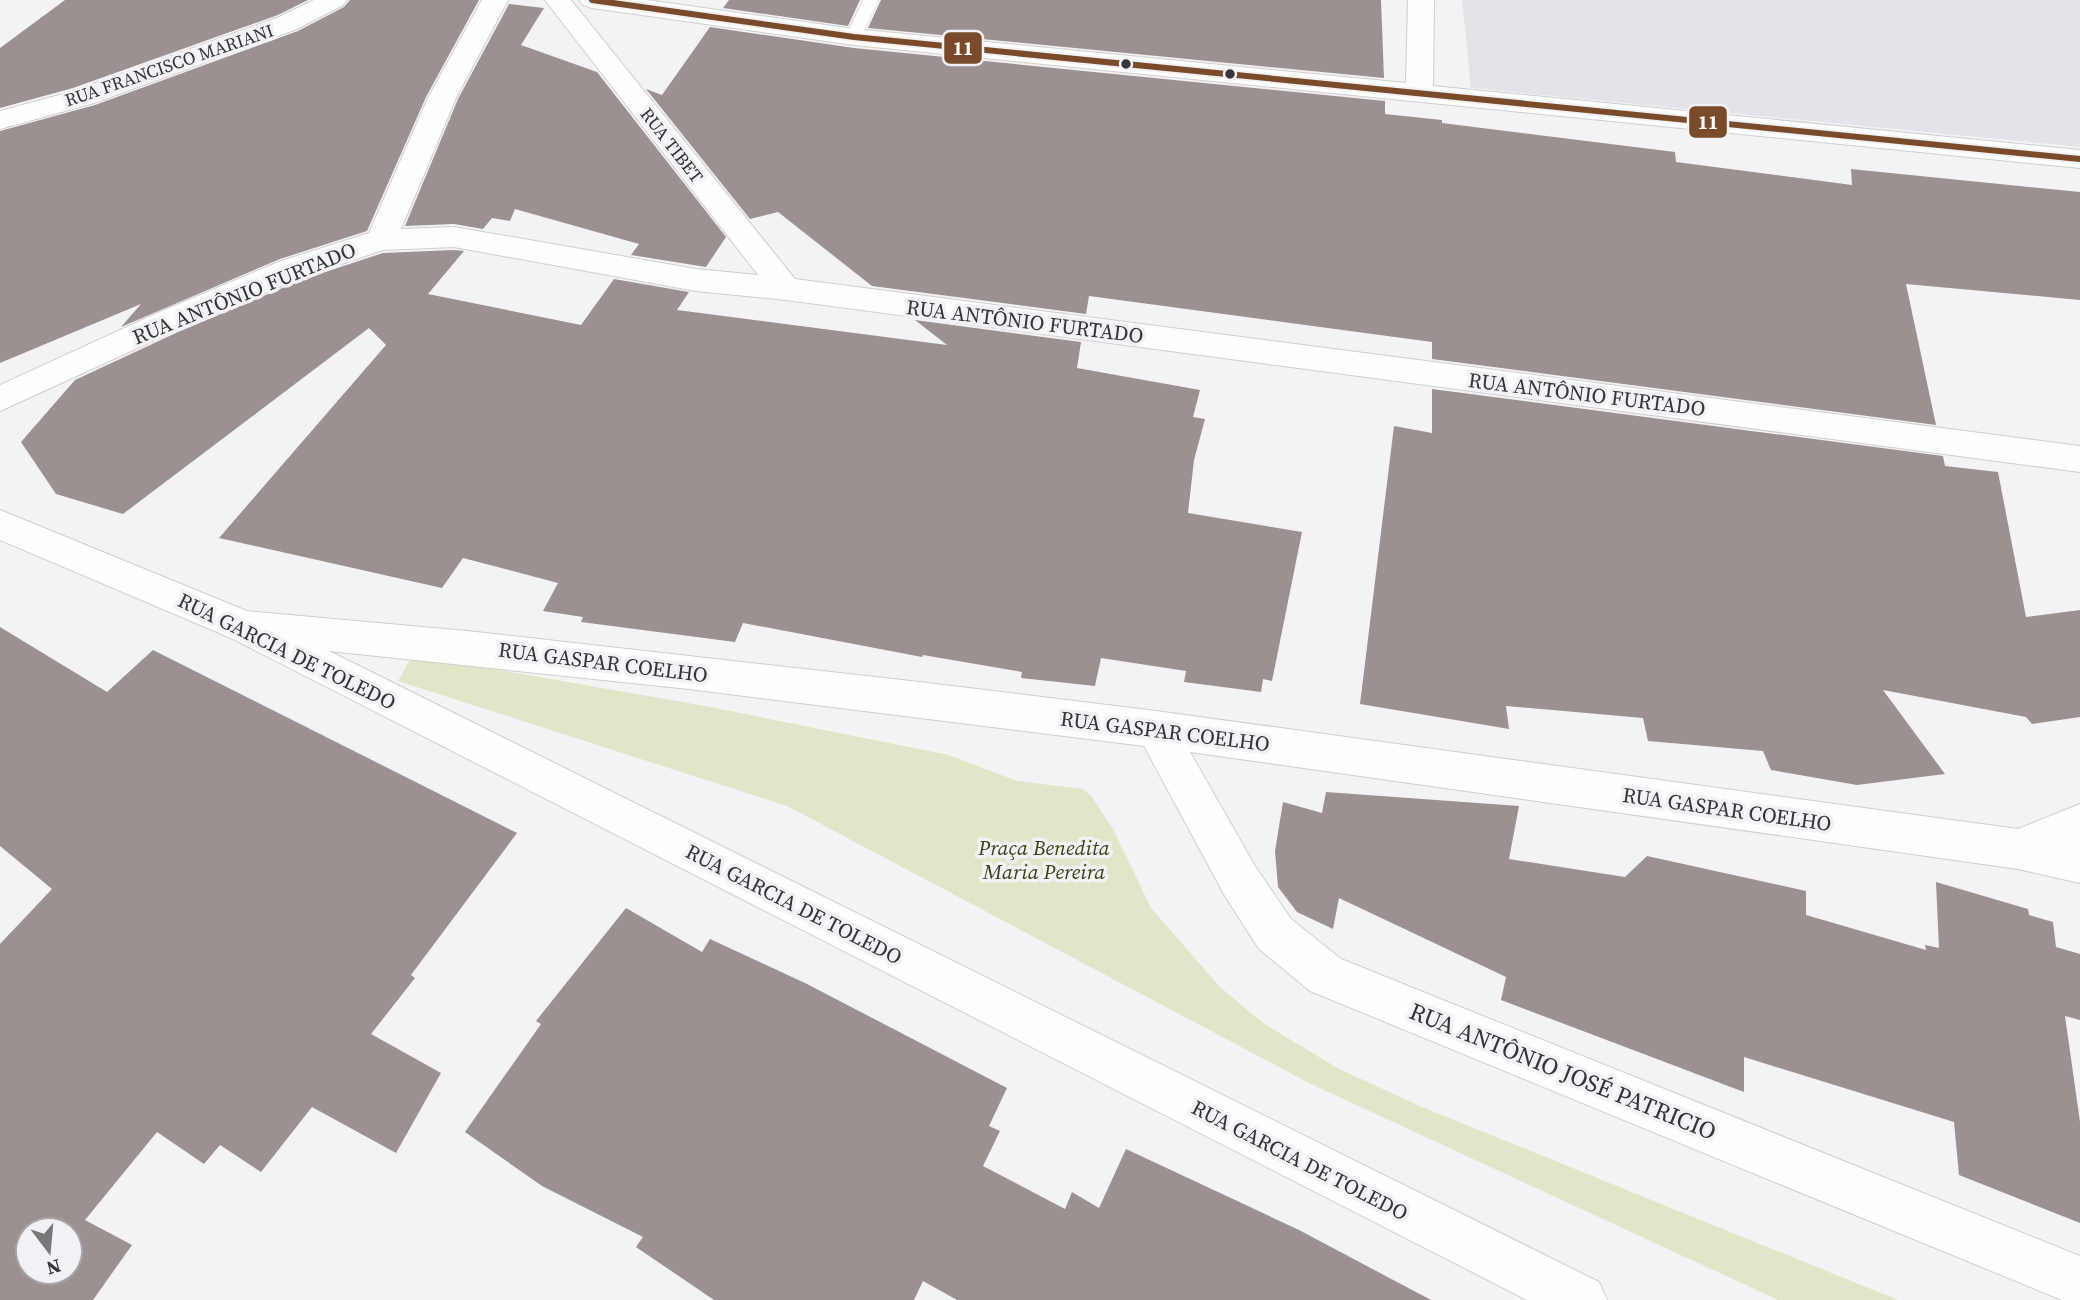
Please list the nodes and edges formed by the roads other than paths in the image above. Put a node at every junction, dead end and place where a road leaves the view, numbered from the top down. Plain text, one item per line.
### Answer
1 (334, 0) edge
2 (495, 0) edge
3 (558, 0) edge
4 (592, 0) edge
5 (872, 0) edge
6 (1421, 0) edge
7 (854, 37) junction
8 (1419, 92) junction
9 (0, 120) edge
10 (2080, 159) edge
11 (381, 240) junction
12 (786, 289) junction
13 (0, 399) edge
14 (2080, 459) edge
15 (0, 524) edge
16 (244, 626) junction
17 (1156, 729) junction
18 (2080, 824) edge
19 (2018, 849) junction
20 (2080, 863) edge
21 (2080, 1282) edge
22 (1581, 1300) edge

1 - 9 street, RUA FRANCISCO MARIANI
2 - 11 street
3 - 12 street, RUA TIBET
4 - 7 street
5 - 7 lane
6 - 8 street
7 - 8 street
8 - 10 street
11 - 12 street, RUA ANTÔNIO FURTADO
11 - 13 street, RUA ANTÔNIO FURTADO
12 - 14 street, RUA ANTÔNIO FURTADO
15 - 16 street, RUA GARCIA DE TOLEDO
16 - 17 street, RUA GASPAR COELHO
16 - 22 street, RUA GARCIA DE TOLEDO
17 - 19 street, RUA GASPAR COELHO
17 - 21 street, RUA ANTÔNIO JOSÉ PATRICIO
18 - 19 street, RUA GASPAR COELHO
19 - 20 street

